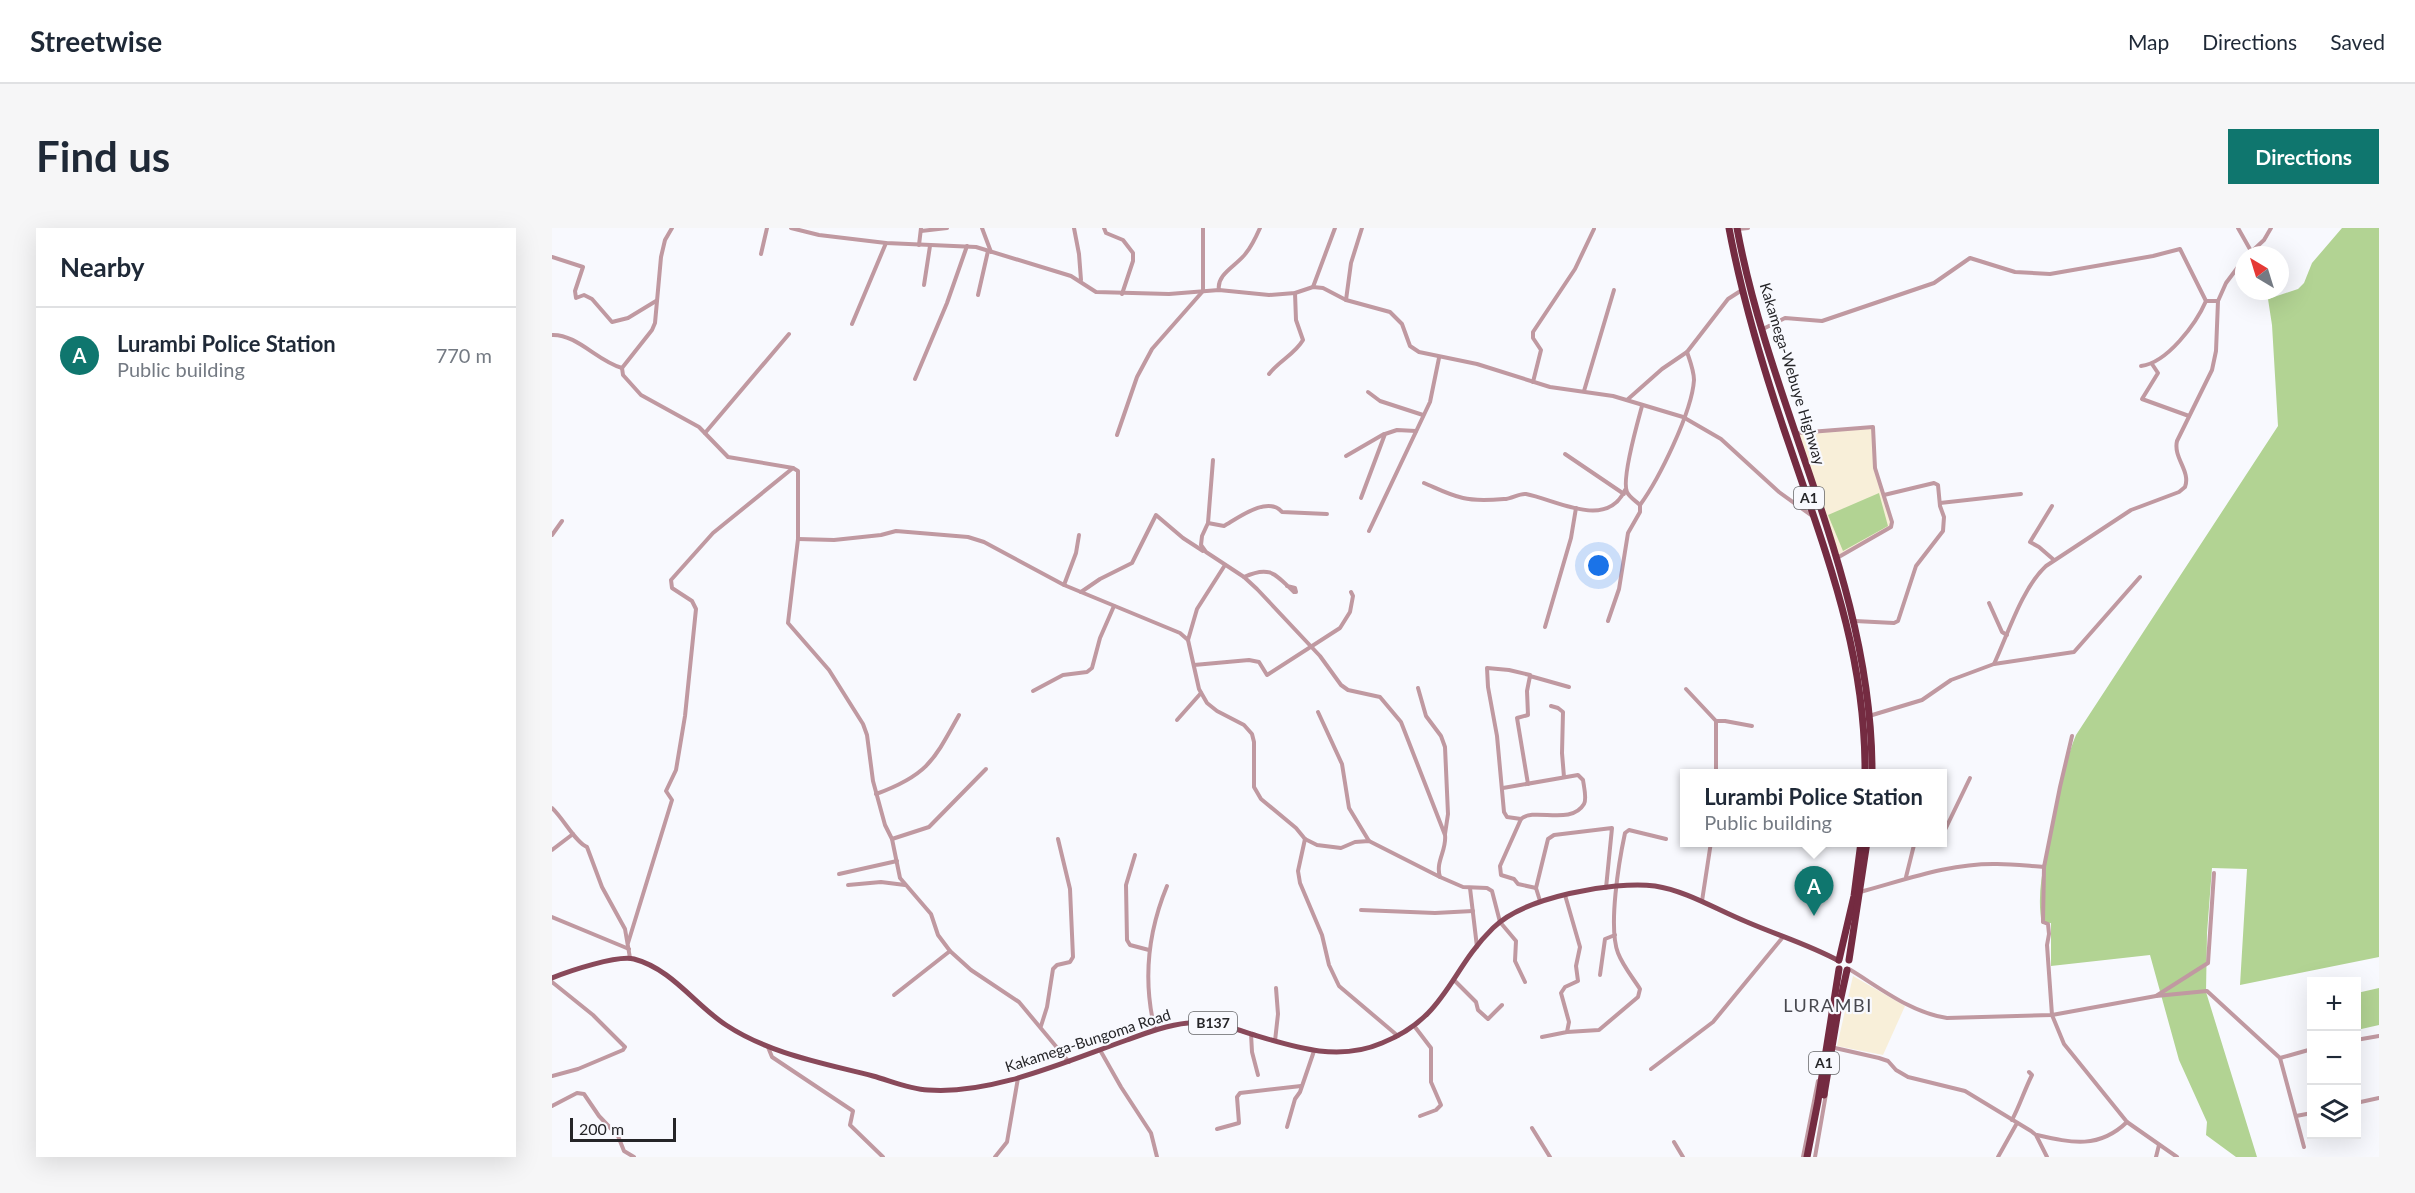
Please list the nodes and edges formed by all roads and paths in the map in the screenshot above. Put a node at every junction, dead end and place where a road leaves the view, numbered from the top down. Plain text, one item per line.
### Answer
1 (672, 228) edge
2 (766, 228) edge
3 (791, 228) edge
4 (946, 228) edge
5 (982, 228) edge
6 (1074, 228) edge
7 (1104, 228) edge
8 (1203, 228) edge
9 (1260, 228) edge
10 (1335, 228) edge
11 (1362, 228) edge
12 (1729, 228) edge
13 (1749, 228) edge
14 (2238, 228) edge
15 (2271, 228) edge
16 (1593, 229) edge
17 (1737, 229) edge
18 (921, 230) edge
19 (886, 243) junction
20 (919, 245) junction
21 (930, 246) junction
22 (967, 246) junction
23 (2247, 246) edge
24 (2258, 246) edge
25 (990, 251) junction
26 (761, 254) dead end
27 (552, 257) edge
28 (2235, 271) edge
29 (1081, 281) junction
30 (924, 285) dead end
31 (1313, 287) junction
32 (1220, 290) junction
33 (1614, 290) dead end
34 (1743, 290) junction
35 (1203, 291) junction
36 (1294, 293) junction
37 (978, 294) dead end
38 (1122, 294) junction
39 (1346, 300) junction
40 (656, 301) junction
41 (2206, 301) junction
42 (2218, 301) junction
43 (852, 324) dead end
44 (1761, 331) junction
45 (789, 334) dead end
46 (552, 335) edge
47 (1687, 352) junction
48 (1439, 358) junction
49 (2152, 364) junction
50 (2141, 366) dead end
51 (622, 368) junction
52 (1269, 374) dead end
53 (915, 379) dead end
54 (1533, 382) junction
55 (1584, 391) junction
56 (1368, 392) dead end
57 (1627, 400) junction
58 (1642, 406) junction
59 (1424, 415) junction
60 (2189, 416) junction
61 (1683, 417) junction
62 (1416, 431) junction
63 (705, 433) junction
64 (1794, 433) junction
65 (1385, 434) junction
66 (1117, 435) dead end
67 (1565, 454) dead end
68 (1346, 456) dead end
69 (1213, 460) dead end
70 (793, 468) junction
71 (1424, 483) dead end
72 (1625, 492) junction
73 (2021, 494) dead end
74 (1884, 495) junction
75 (1361, 498) dead end
76 (1940, 503) junction
77 (1640, 505) junction
78 (2052, 506) dead end
79 (1576, 508) junction
80 (1327, 514) dead end
81 (1816, 518) junction
82 (562, 521) dead end
83 (1208, 523) junction
84 (1369, 531) dead end
85 (552, 535) edge
86 (1079, 536) dead end
87 (798, 538) junction
88 (1206, 552) junction
89 (1836, 558) junction
90 (2054, 560) junction
91 (1226, 565) junction
92 (1244, 577) junction
93 (2140, 577) dead end
94 (1064, 585) junction
95 (1287, 586) dead end
96 (1351, 592) dead end
97 (1081, 593) junction
98 (1989, 603) dead end
99 (1114, 606) junction
100 (1608, 621) dead end
101 (1855, 621) junction
102 (1545, 627) dead end
103 (2007, 635) junction
104 (1188, 640) junction
105 (1310, 645) junction
106 (1994, 664) junction
107 (1194, 665) junction
108 (1530, 675) junction
109 (1569, 687) dead end
110 (1418, 688) dead end
111 (1686, 688) dead end
112 (1033, 691) dead end
113 (1201, 693) junction
114 (1551, 706) dead end
115 (1318, 712) dead end
116 (959, 715) dead end
117 (1869, 716) junction
118 (1177, 720) dead end
119 (1716, 721) junction
120 (1752, 726) dead end
121 (2072, 736) dead end
122 (986, 769) dead end
123 (1716, 769) edge
124 (1865, 769) edge
125 (1872, 769) edge
126 (1564, 777) junction
127 (1970, 778) dead end
128 (1527, 784) junction
129 (1503, 788) junction
130 (876, 794) junction
131 (552, 808) edge
132 (1521, 819) junction
133 (1947, 826) edge
134 (573, 834) junction
135 (1445, 835) junction
136 (892, 839) junction
137 (1058, 839) dead end
138 (1305, 839) junction
139 (1666, 839) dead end
140 (1368, 841) junction
141 (1710, 847) edge
142 (1860, 847) edge
143 (1866, 847) edge
144 (1913, 847) edge
145 (552, 850) edge
146 (1135, 855) dead end
147 (897, 861) junction
148 (2044, 867) junction
149 (2214, 873) dead end
150 (838, 874) dead end
151 (1440, 877) junction
152 (1905, 878) junction
153 (848, 885) dead end
154 (905, 885) junction
155 (1167, 886) dead end
156 (1616, 887) junction
157 (1470, 888) junction
158 (1536, 888) junction
159 (1606, 888) junction
160 (1860, 892) junction
161 (1565, 895) junction
162 (1540, 901) junction
163 (1702, 901) junction
164 (1361, 910) dead end
165 (1473, 911) junction
166 (552, 917) edge
167 (1500, 922) junction
168 (1615, 935) junction
169 (1783, 937) junction
170 (628, 943) junction
171 (1477, 948) junction
172 (629, 949) junction
173 (1149, 950) junction
174 (950, 951) junction
175 (630, 958) junction
176 (1849, 960) junction
177 (1839, 963) junction
178 (1848, 970) junction
179 (1600, 975) dead end
180 (552, 980) edge
181 (1454, 980) junction
182 (1525, 982) dead end
183 (1276, 988) dead end
184 (894, 994) dead end
185 (2156, 996) junction
186 (1502, 1005) dead end
187 (1838, 1011) junction
188 (2052, 1015) junction
189 (1041, 1027) junction
190 (1415, 1027) junction
191 (1155, 1030) junction
192 (1568, 1032) junction
193 (1251, 1034) junction
194 (1399, 1036) junction
195 (2379, 1036) edge
196 (1542, 1037) dead end
197 (2361, 1039) edge
198 (1275, 1041) junction
199 (768, 1047) junction
200 (1835, 1048) junction
201 (1100, 1050) junction
202 (2307, 1050) edge
203 (1314, 1051) junction
204 (2280, 1058) junction
205 (1069, 1062) junction
206 (1651, 1069) dead end
207 (2029, 1072) dead end
208 (1258, 1075) dead end
209 (552, 1076) edge
210 (1018, 1078) junction
211 (1301, 1086) junction
212 (2379, 1098) edge
213 (2361, 1102) edge
214 (552, 1106) edge
215 (2307, 1114) edge
216 (1420, 1116) dead end
217 (2296, 1116) junction
218 (2012, 1120) junction
219 (2127, 1122) junction
220 (2017, 1123) junction
221 (1287, 1127) dead end
222 (1532, 1128) dead end
223 (1217, 1129) dead end
224 (2036, 1135) junction
225 (1674, 1142) dead end
226 (2159, 1145) junction
227 (2304, 1147) dead end
228 (634, 1157) edge
229 (883, 1157) edge
230 (995, 1157) edge
231 (1157, 1157) edge
232 (1550, 1157) edge
233 (1683, 1157) edge
234 (1811, 1157) edge
235 (1998, 1157) edge
236 (2047, 1157) edge
237 (2156, 1157) edge
238 (2177, 1157) edge

1 - 40 street
2 - 26 street
3 - 19 street
4 - 18 street
5 - 25 street
6 - 29 street
7 - 38 street
8 - 35 street
9 - 32 street
10 - 31 street
11 - 39 street
12 - 34 highway, Kakamega-Webuye Highway / A1
13 - 17 street
14 - 23 street
15 - 24 street
16 - 54 street
17 - 44 highway, Kakamega-Webuye Highway / A1
18 - 20 street
19 - 20 street
19 - 43 street
20 - 21 street
21 - 22 street
21 - 30 street
22 - 25 street
22 - 53 street
25 - 29 street
25 - 37 street
27 - 40 street
28 - 42 street
29 - 38 street
31 - 36 street
31 - 39 street
32 - 35 street
32 - 36 street
33 - 55 street
34 - 47 street
34 - 81 highway, Kakamega-Webuye Highway / A1
35 - 38 street
35 - 66 street
36 - 52 street
39 - 48 street
40 - 51 street
41 - 42 street
41 - 44 street
41 - 49 street
42 - 60 street
44 - 64 highway, Kakamega-Webuye Highway / A1
45 - 63 street
46 - 51 street
47 - 57 street
47 - 61 street
48 - 54 street
48 - 59 street
49 - 50 street
49 - 60 street
51 - 63 street
54 - 55 street
55 - 57 street
56 - 59 street
57 - 58 street
58 - 61 street
58 - 72 street
59 - 62 street
60 - 90 street
61 - 77 street
61 - 81 street
62 - 65 street
62 - 84 street
63 - 70 street
64 - 74 street
64 - 89 highway, Kakamega-Webuye Highway / A1
65 - 68 street
65 - 75 street
67 - 72 street
69 - 83 street
70 - 87 street
70 - 170 street
71 - 79 street
72 - 77 street
72 - 79 street
73 - 76 street
74 - 76 street
74 - 89 street
76 - 101 street
77 - 100 street
78 - 90 street
79 - 102 street
80 - 83 street
81 - 124 highway, Kakamega-Webuye Highway / A1
82 - 85 street
83 - 88 street
86 - 94 street
87 - 94 street
87 - 130 street
88 - 91 street
88 - 97 street
89 - 101 highway, Kakamega-Webuye Highway / A1
90 - 103 street
91 - 92 street
91 - 104 street
92 - 95 street
92 - 105 street
93 - 106 street
94 - 97 street
96 - 105 street
97 - 99 street
98 - 103 street
99 - 104 street
99 - 112 street
101 - 117 highway, Kakamega-Webuye Highway / A1
103 - 106 street
104 - 107 street
105 - 107 street
105 - 135 street
106 - 117 street
107 - 113 street
108 - 109 street
108 - 128 street
108 - 129 street
110 - 135 street
111 - 119 street
113 - 118 street
113 - 138 street
114 - 126 street
115 - 140 street
116 - 130 street
117 - 125 highway, Kakamega-Webuye Highway / A1
119 - 120 street
119 - 123 street
121 - 148 street
122 - 136 street
126 - 128 street
126 - 132 street
127 - 133 street
128 - 129 street
129 - 132 street
130 - 136 street
131 - 134 street
132 - 158 street
134 - 145 street
134 - 170 street
135 - 151 street
136 - 147 street
137 - 189 street
138 - 140 street
138 - 194 street
139 - 156 street
140 - 151 street
141 - 163 street
142 - 177 highway, A1
143 - 160 highway, A1
144 - 152 street
146 - 173 street
147 - 150 street
147 - 154 street
148 - 152 street
148 - 188 street
149 - 185 street
151 - 157 street
152 - 160 street
153 - 154 street
154 - 174 street
155 - 173 street
156 - 159 main road, Kakamega-Bungoma Road / B137
156 - 163 main road, Kakamega-Bungoma Road / B137
156 - 168 street
157 - 165 street
157 - 167 street
158 - 159 street
158 - 162 street
159 - 161 main road, Kakamega-Bungoma Road / B137
160 - 176 highway, A1
161 - 162 main road, Kakamega-Bungoma Road / B137
161 - 192 street
162 - 167 main road, Kakamega-Bungoma Road / B137
163 - 169 main road, Kakamega-Bungoma Road / B137
164 - 165 street
165 - 171 street
166 - 172 street
167 - 171 main road, Kakamega-Bungoma Road / B137
167 - 182 street
168 - 179 street
168 - 192 street
169 - 177 main road, Kakamega-Bungoma Road / B137
169 - 206 street
170 - 172 street
171 - 181 main road, Kakamega-Bungoma Road / B137
172 - 175 street
173 - 191 street
174 - 184 street
174 - 189 street
175 - 180 main road
175 - 199 main road, Kakamega-Bungoma Road / B137
176 - 177 highway
176 - 178 highway, A1
177 - 178 highway
177 - 234 highway, A1
178 - 187 highway, A1
178 - 188 street
180 - 209 street
181 - 186 street
181 - 190 main road, Kakamega-Bungoma Road / B137
183 - 198 street
185 - 188 street
185 - 204 street
187 - 200 street
187 - 234 highway, A1
188 - 219 street
189 - 205 street
190 - 194 main road, Kakamega-Bungoma Road / B137
190 - 216 street
191 - 193 main road, Kakamega-Bungoma Road / B137
191 - 201 main road, Kakamega-Bungoma Road / B137
192 - 196 street
193 - 198 main road, Kakamega-Bungoma Road / B137
193 - 208 street
194 - 203 main road, Kakamega-Bungoma Road / B137
195 - 197 street
198 - 203 main road, Kakamega-Bungoma Road / B137
199 - 210 main road, Kakamega-Bungoma Road / B137
199 - 229 street
200 - 218 street
200 - 234 street
201 - 205 main road, Kakamega-Bungoma Road / B137
201 - 231 street
202 - 204 street
203 - 211 street
204 - 217 street
205 - 210 main road, Kakamega-Bungoma Road / B137
207 - 218 street
210 - 230 street
211 - 221 street
211 - 223 street
212 - 213 street
214 - 228 street
215 - 217 street
217 - 227 street
218 - 220 street
219 - 224 street
219 - 226 street
220 - 224 street
220 - 235 street
222 - 232 street
224 - 236 street
225 - 233 street
226 - 237 street
226 - 238 street

